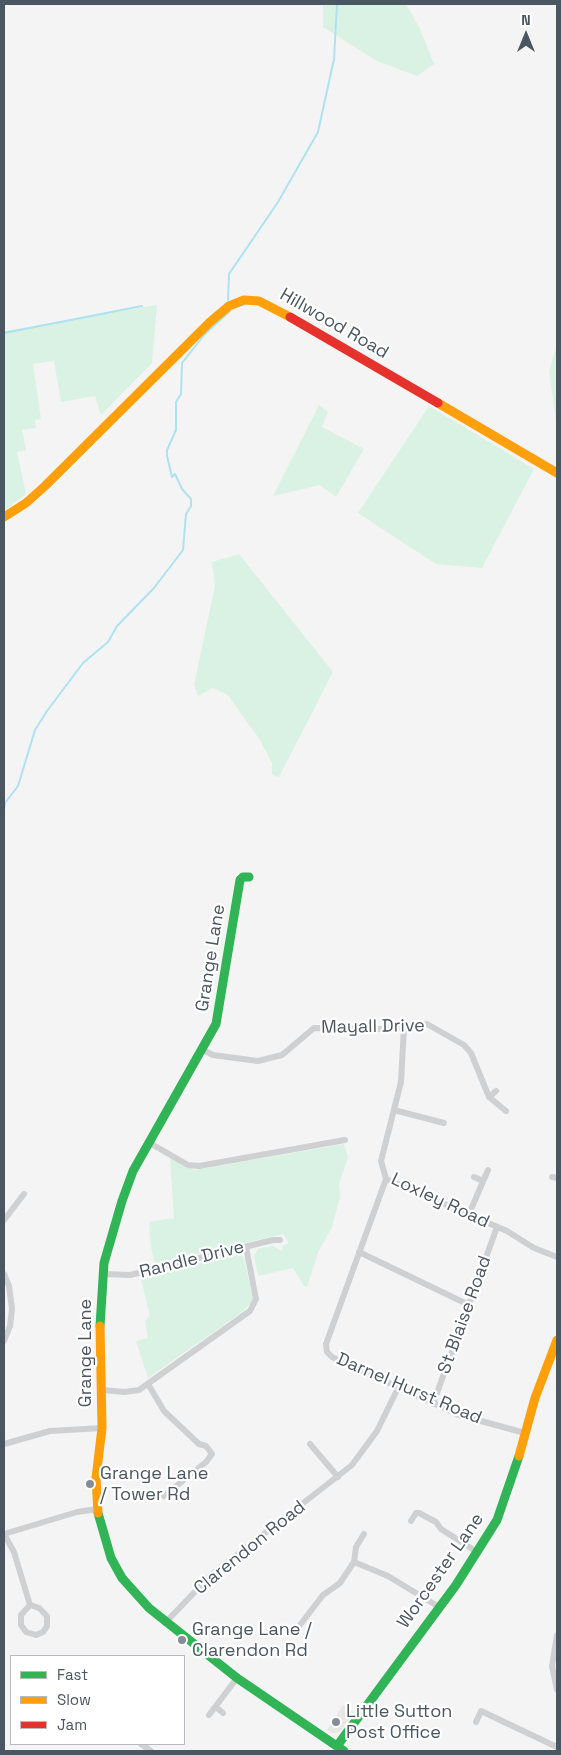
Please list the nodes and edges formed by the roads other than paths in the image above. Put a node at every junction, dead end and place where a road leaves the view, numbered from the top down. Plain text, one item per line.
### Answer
1 (557, 473) edge
2 (4, 517) edge
3 (249, 877) dead end
4 (404, 1027) junction
5 (201, 1049) junction
6 (496, 1091) dead end
7 (489, 1097) junction
8 (394, 1110) junction
9 (506, 1112) dead end
10 (444, 1123) dead end
11 (345, 1140) dead end
12 (148, 1142) junction
13 (488, 1170) dead end
14 (474, 1177) dead end
15 (386, 1179) junction
16 (483, 1180) junction
17 (24, 1194) dead end
18 (469, 1214) junction
19 (4, 1220) edge
20 (497, 1227) junction
21 (280, 1240) dead end
22 (246, 1247) junction
23 (359, 1252) junction
24 (557, 1257) edge
25 (4, 1274) edge
26 (103, 1274) junction
27 (469, 1305) junction
28 (4, 1340) edge
29 (557, 1340) edge
30 (148, 1384) junction
31 (398, 1388) junction
32 (102, 1390) junction
33 (433, 1404) junction
34 (102, 1428) junction
35 (525, 1433) junction
36 (4, 1444) edge
37 (310, 1444) dead end
38 (338, 1477) junction
39 (164, 1496) dead end
40 (97, 1510) junction
41 (411, 1521) dead end
42 (4, 1534) edge
43 (364, 1534) dead end
44 (476, 1552) junction
45 (354, 1562) junction
46 (30, 1605) junction
47 (439, 1607) junction
48 (165, 1622) junction
49 (300, 1625) dead end
50 (557, 1635) edge
51 (237, 1678) junction
52 (557, 1690) edge
53 (216, 1707) junction
54 (223, 1713) dead end
55 (209, 1715) dead end
56 (476, 1722) dead end
57 (557, 1747) edge
58 (340, 1748) edge

1 - 2 street, Hillwood Road
3 - 5 street, Grange Lane
4 - 5 street, Mayall Drive
4 - 7 street, Mayall Drive
4 - 8 street, Loxley Road
5 - 12 street, Grange Lane
6 - 7 street
7 - 9 street, Mayall Drive
8 - 10 street
8 - 15 street, Loxley Road
11 - 12 street
12 - 26 street, Grange Lane
13 - 16 street
14 - 16 street
15 - 18 street, Loxley Road
15 - 23 street, Darnel Hurst Road
16 - 18 street
17 - 19 street
18 - 20 street, Loxley Road
20 - 24 street, Loxley Road
20 - 27 street, St Blaise Road
21 - 22 street, Randle Drive
22 - 26 street, Randle Drive
22 - 30 street
23 - 27 street
23 - 31 street, Darnel Hurst Road
25 - 28 street
26 - 32 street, Grange Lane
27 - 33 street, St Blaise Road
29 - 35 street, Worcester Lane
30 - 32 street
30 - 39 street
31 - 33 street, Darnel Hurst Road
31 - 38 street, Clarendon Road
32 - 34 street, Grange Lane
33 - 35 street, Darnel Hurst Road
34 - 36 street
34 - 40 street, Grange Lane
35 - 44 street, Worcester Lane
37 - 38 street
38 - 48 street, Clarendon Road
40 - 42 street
40 - 48 street, Grange Lane
41 - 44 street
42 - 46 street
43 - 45 street
44 - 47 street, Worcester Lane
45 - 47 street
45 - 49 street
46 - 46 street
47 - 58 street, Worcester Lane
48 - 51 street, Grange Lane
50 - 52 street
51 - 53 street
51 - 58 street, Grange Lane
53 - 54 street
53 - 55 street
56 - 57 street

